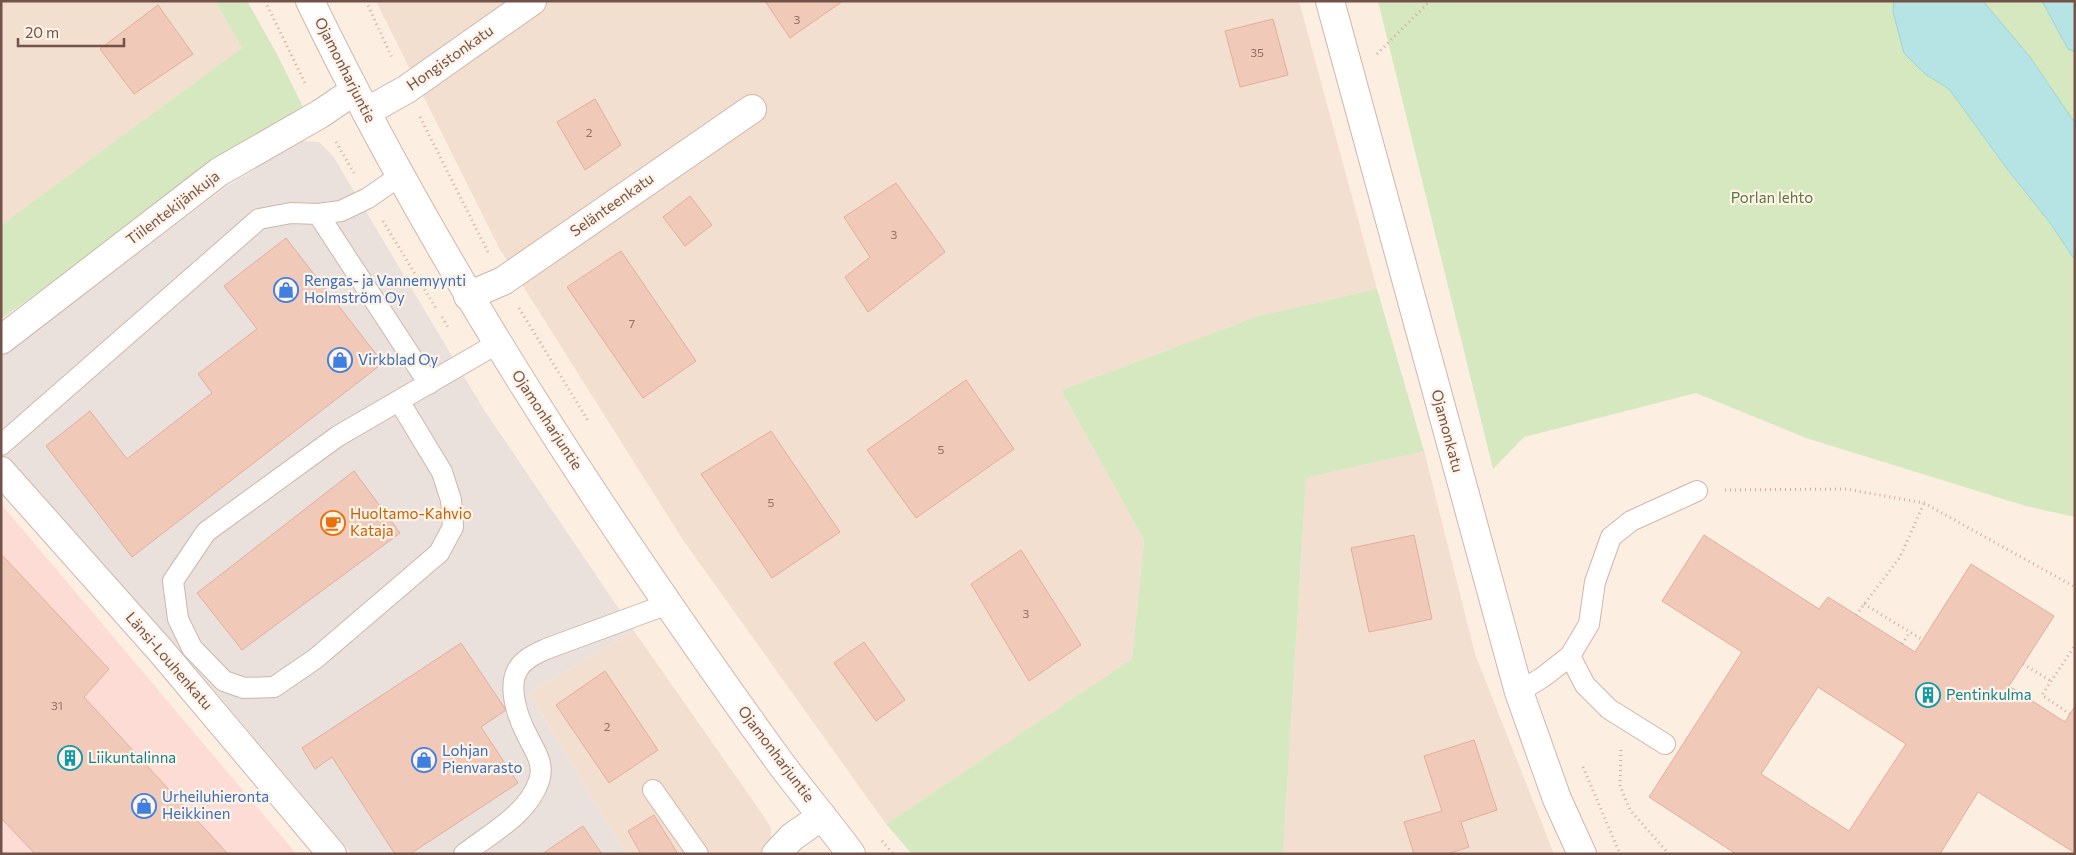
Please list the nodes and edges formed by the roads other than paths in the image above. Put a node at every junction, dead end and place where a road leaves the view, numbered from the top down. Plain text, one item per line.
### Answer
1 (310, 1) edge
2 (532, 1) edge
3 (1330, 1) edge
4 (360, 102) junction
5 (752, 108) dead end
6 (401, 175) junction
7 (318, 214) junction
8 (468, 296) junction
9 (1, 340) edge
10 (498, 343) junction
11 (428, 384) junction
12 (399, 401) junction
13 (1, 445) edge
14 (1, 471) edge
15 (1697, 491) road end
16 (668, 604) junction
17 (1570, 656) junction
18 (197, 674) junction
19 (1519, 692) junction
20 (1665, 744) dead end
21 (653, 790) dead end
22 (822, 816) junction
23 (332, 854) edge
24 (464, 854) edge
25 (698, 854) edge
26 (776, 854) edge
27 (851, 854) edge
28 (1582, 854) edge

1 - 4 street, Ojamonharjuntie
2 - 4 street, Hongistonkatu
3 - 19 street, Ojamonkatu
4 - 6 street, Ojamonharjuntie
4 - 9 street, Tiilentekijänkuja
5 - 8 street, Selänteenkatu
6 - 7 lane
6 - 8 street, Ojamonharjuntie
7 - 11 lane
7 - 13 lane
8 - 10 street, Ojamonharjuntie
10 - 11 lane
10 - 16 street, Ojamonharjuntie
11 - 12 lane
12 - 18 lane
12 - 18 lane
14 - 18 street, Länsi-Louhenkatu
15 - 17 lane
16 - 22 street, Ojamonharjuntie
16 - 24 lane
17 - 19 lane
17 - 20 lane
18 - 23 street, Länsi-Louhenkatu
19 - 28 street, Ojamonkatu
21 - 25 lane
22 - 26 street
22 - 27 street, Ojamonharjuntie

